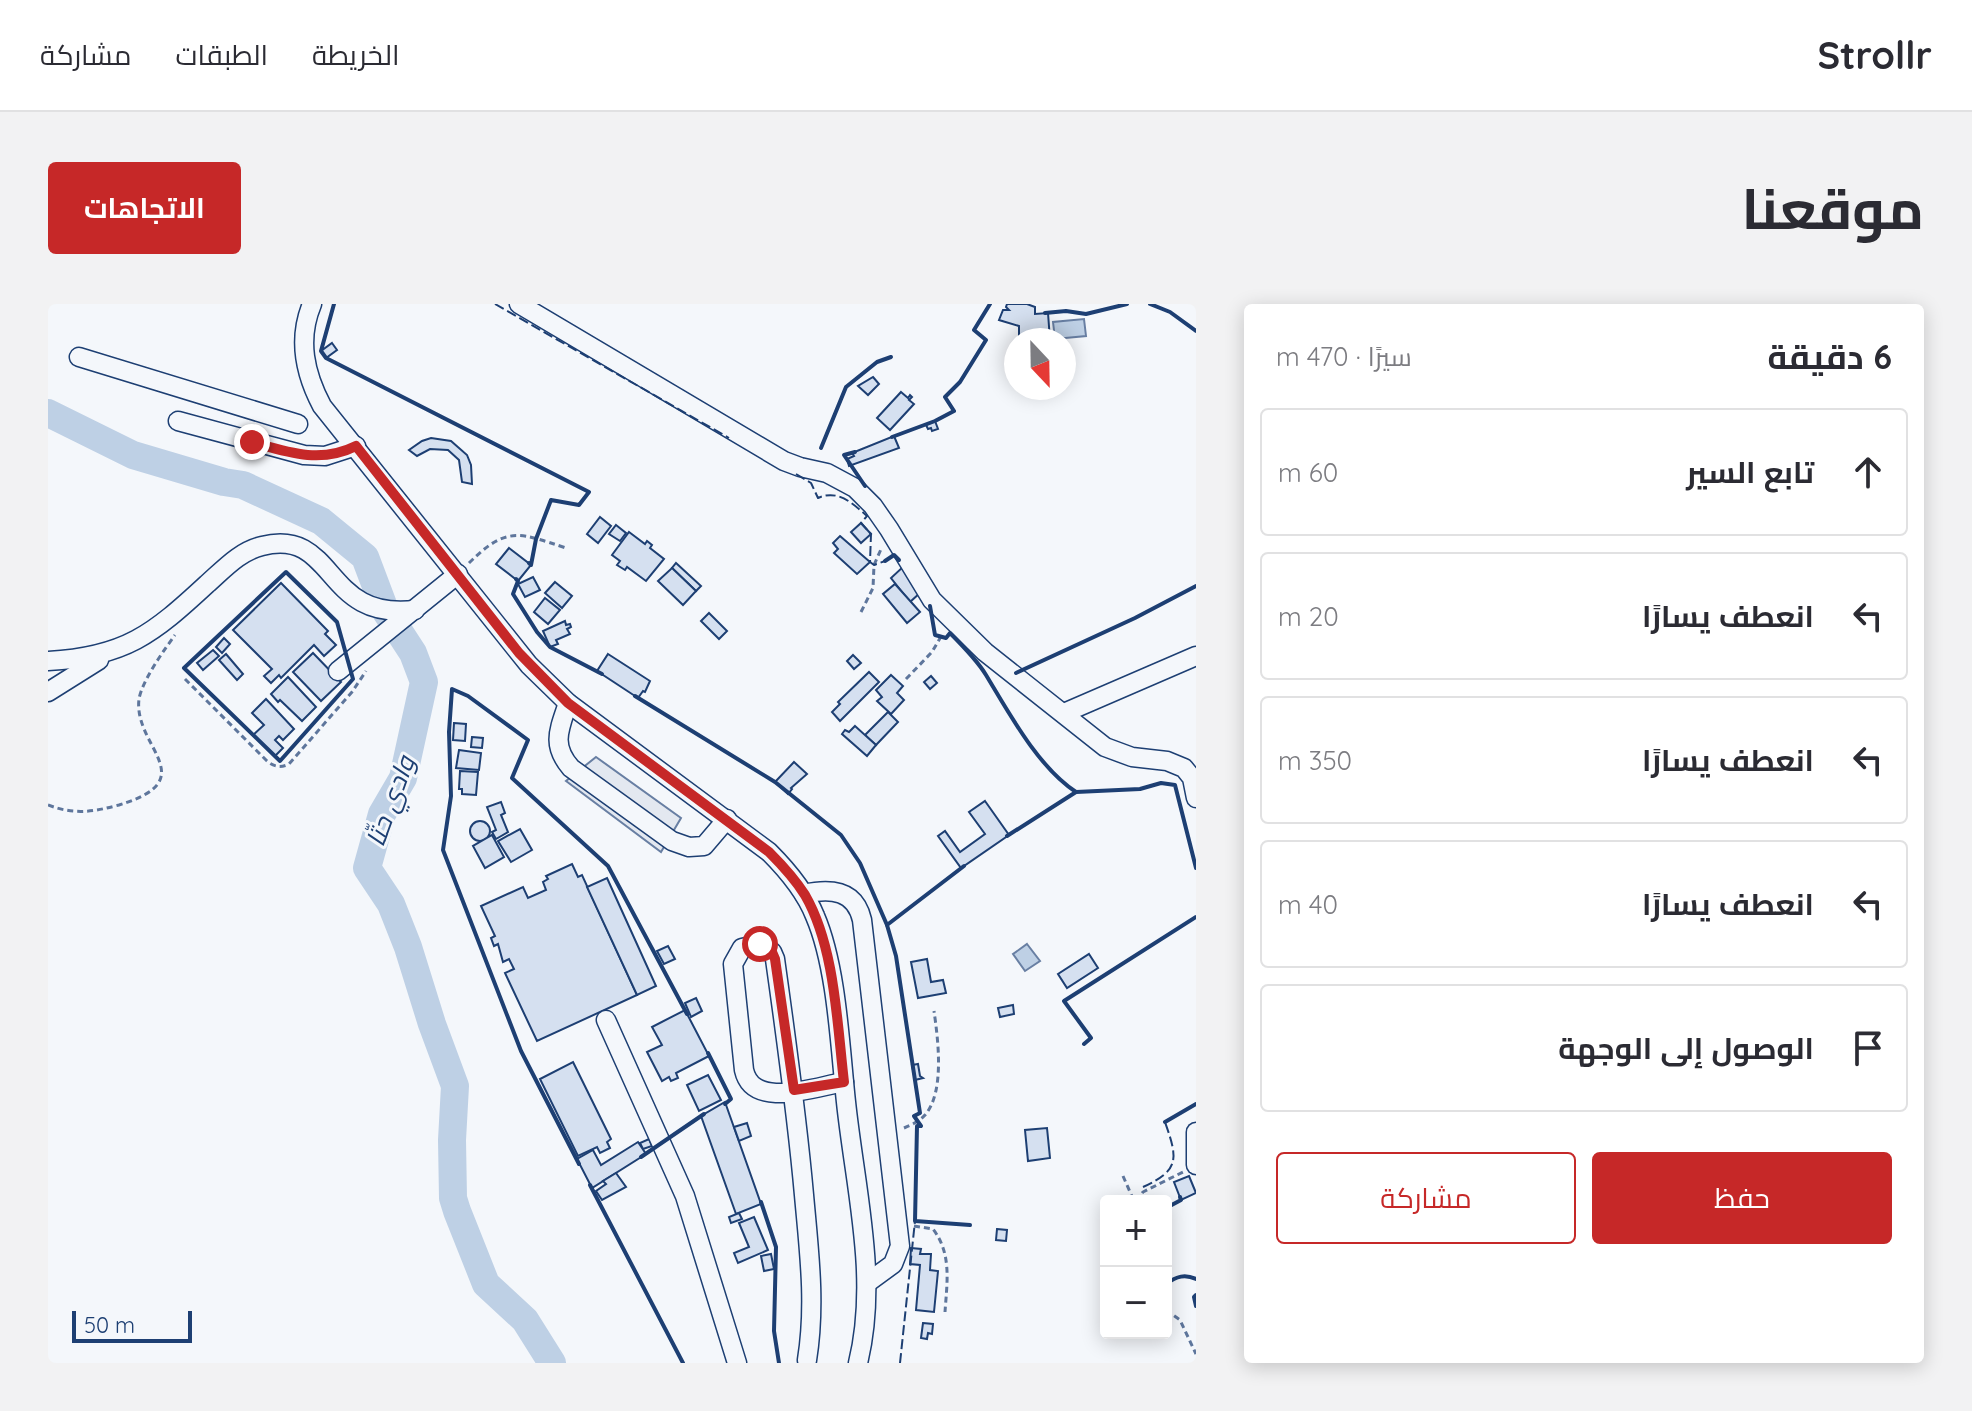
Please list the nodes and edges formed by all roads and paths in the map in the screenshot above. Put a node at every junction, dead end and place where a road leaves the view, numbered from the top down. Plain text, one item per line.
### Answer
1 (312, 304) edge
2 (519, 304) edge
3 (79, 357) dead end
4 (178, 421) dead end
5 (356, 446) junction
6 (276, 449) junction
7 (889, 529) junction
8 (566, 548) dead end
9 (458, 574) junction
10 (415, 610) junction
11 (861, 612) dead end
12 (950, 619) junction
13 (178, 631) dead end
14 (112, 652) junction
15 (1196, 656) edge
16 (48, 661) edge
17 (338, 671) dead end
18 (366, 671) dead end
19 (185, 679) dead end
20 (906, 679) dead end
21 (48, 692) edge
22 (568, 703) junction
23 (1064, 713) junction
24 (1196, 798) edge
25 (48, 805) edge
26 (727, 819) junction
27 (804, 894) junction
28 (934, 1011) dead end
29 (606, 1020) dead end
30 (844, 1082) junction
31 (794, 1090) junction
32 (1196, 1132) edge
33 (888, 1137) junction
34 (1196, 1165) edge
35 (1123, 1176) dead end
36 (1132, 1195) edge
37 (1140, 1195) edge
38 (898, 1227) junction
39 (867, 1283) junction
40 (945, 1312) dead end
41 (1172, 1314) edge
42 (1196, 1354) edge
43 (807, 1360) dead end
44 (737, 1363) edge
45 (858, 1363) edge

1 - 5 street
2 - 7 street
3 - 6 street
4 - 6 street
5 - 6 street
5 - 9 street
7 - 11 path
7 - 12 street
8 - 9 path
9 - 10 street
9 - 22 street
10 - 14 street
10 - 17 street
12 - 20 path
12 - 23 street
13 - 25 path
14 - 16 street
14 - 21 street
15 - 23 street
18 - 19 path
22 - 26 street
22 - 26 street
23 - 24 street
26 - 27 street
27 - 30 street
27 - 33 street
28 - 33 path
29 - 44 street
30 - 31 street
30 - 39 street
31 - 31 street
31 - 43 street
32 - 34 street
33 - 38 street
34 - 37 path
35 - 36 path
38 - 39 street
38 - 40 path
39 - 45 street
41 - 42 path

